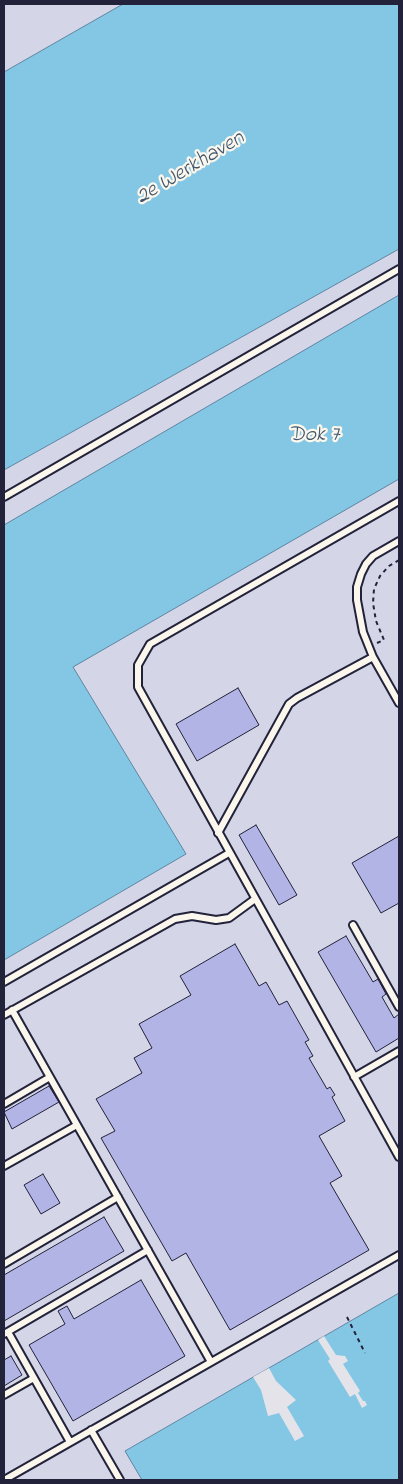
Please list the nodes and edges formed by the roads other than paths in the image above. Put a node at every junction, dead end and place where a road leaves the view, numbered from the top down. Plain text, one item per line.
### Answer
1 (399, 269) edge
2 (4, 496) edge
3 (399, 501) edge
4 (399, 541) edge
5 (373, 657) junction
6 (399, 703) edge
7 (218, 834) junction
8 (229, 852) junction
9 (255, 899) junction
10 (353, 925) dead end
11 (4, 982) edge
12 (399, 1007) edge
13 (12, 1010) junction
14 (4, 1015) edge
15 (399, 1052) edge
16 (50, 1077) junction
17 (354, 1077) junction
18 (4, 1104) edge
19 (77, 1125) junction
20 (397, 1146) edge
21 (399, 1157) edge
22 (4, 1166) edge
23 (118, 1197) junction
24 (148, 1250) junction
25 (399, 1255) edge
26 (4, 1264) edge
27 (6, 1333) edge
28 (211, 1362) junction
29 (34, 1378) junction
30 (4, 1395) edge
31 (91, 1430) junction
32 (70, 1442) junction
33 (15, 1477) edge
34 (4, 1480) edge
35 (120, 1480) edge

1 - 2 lane
3 - 7 lane
4 - 5 lane
5 - 6 lane
5 - 7 lane
7 - 8 lane
8 - 9 lane
8 - 11 lane
9 - 13 lane
9 - 17 lane
10 - 12 lane
13 - 14 lane
13 - 16 lane
15 - 17 lane
16 - 18 lane
16 - 19 lane
17 - 20 lane
19 - 22 lane
19 - 23 lane
20 - 21 lane
23 - 24 lane
23 - 26 lane
24 - 27 lane
24 - 28 lane
25 - 28 lane
27 - 29 lane
28 - 31 lane
29 - 30 lane
29 - 32 lane
31 - 32 lane
31 - 35 lane
32 - 33 lane
33 - 34 lane

